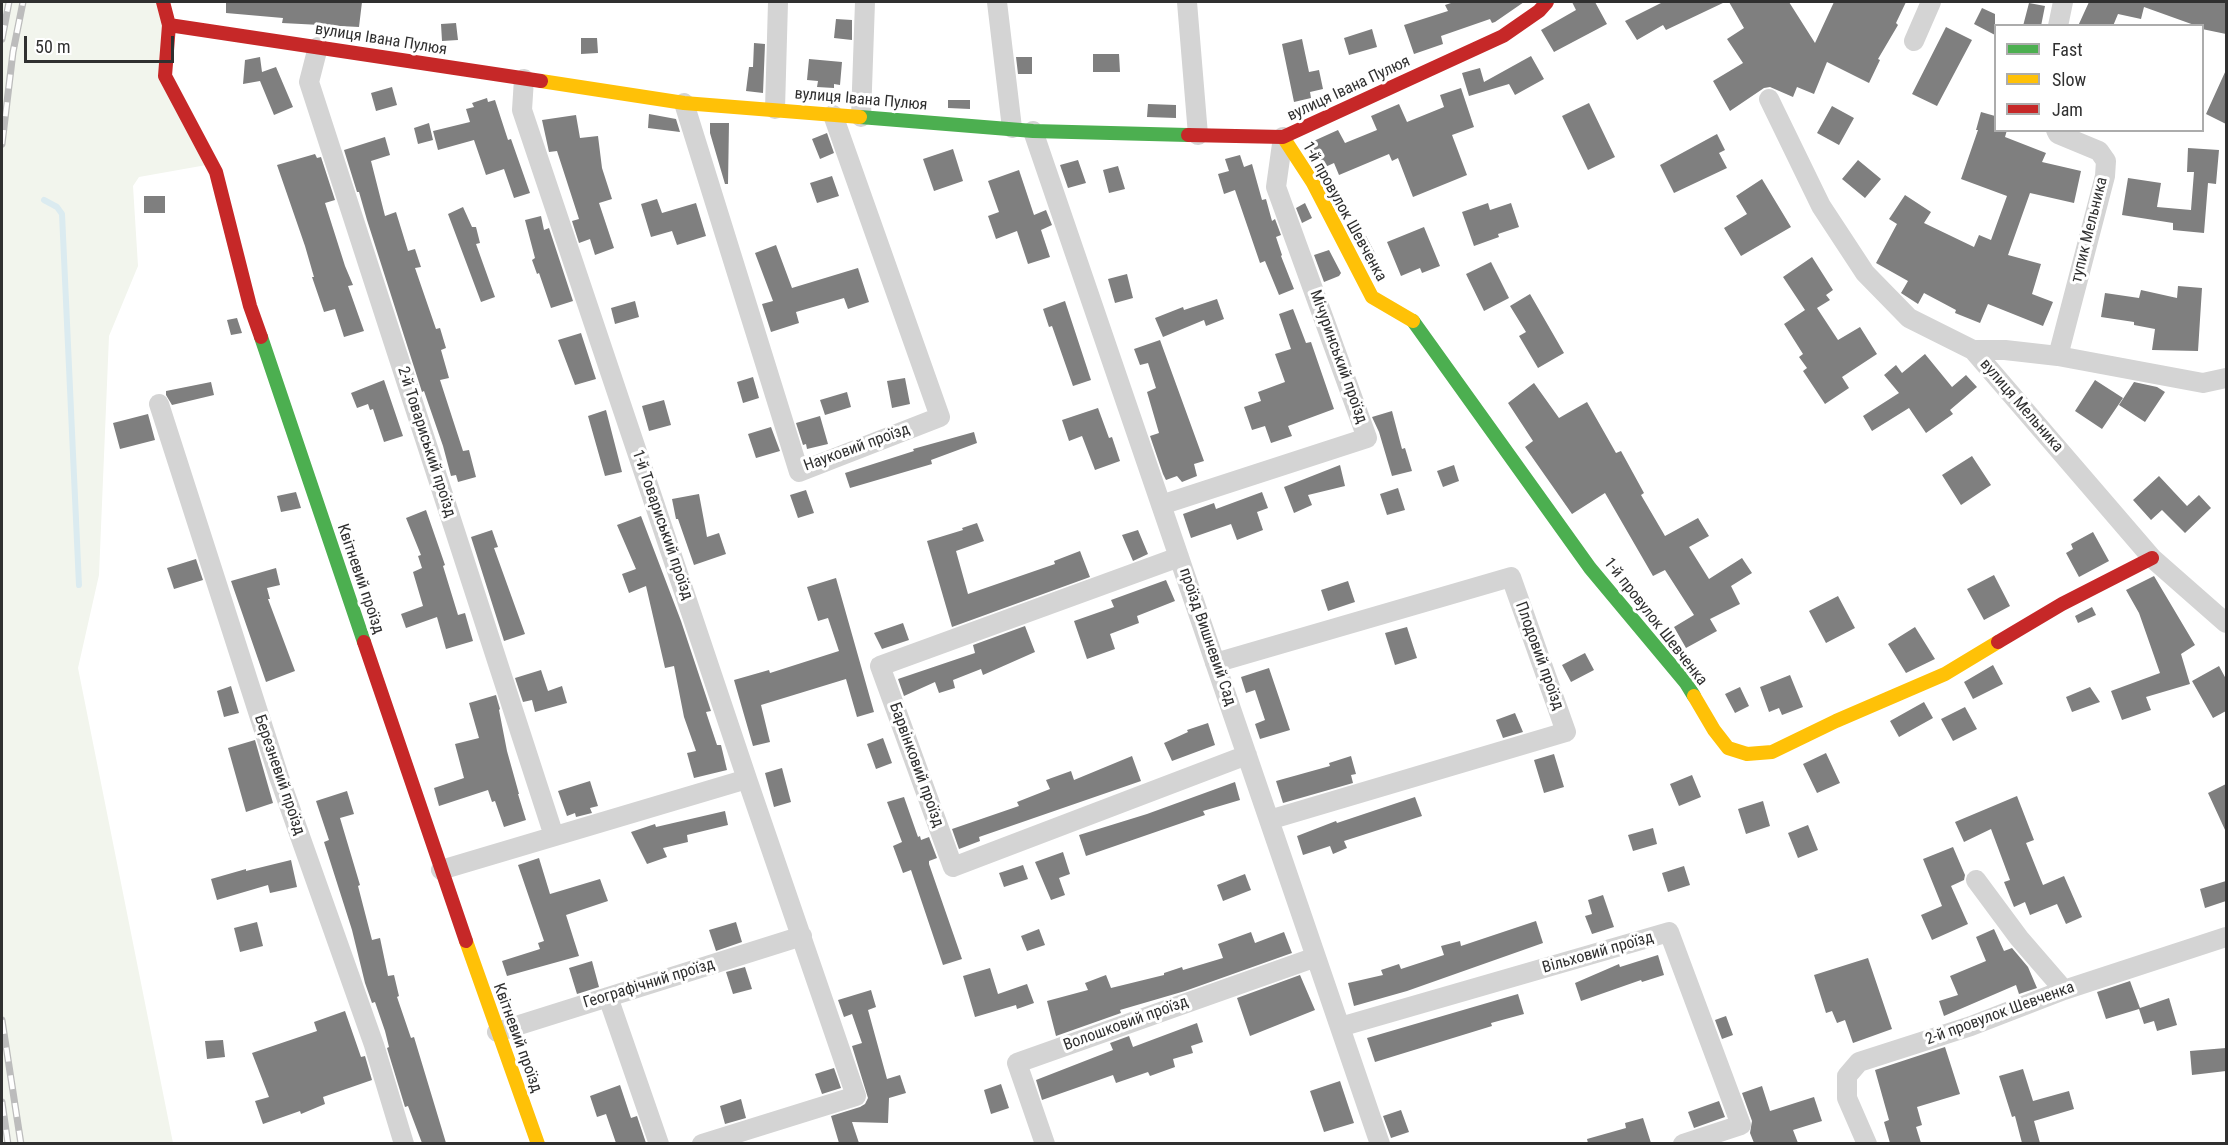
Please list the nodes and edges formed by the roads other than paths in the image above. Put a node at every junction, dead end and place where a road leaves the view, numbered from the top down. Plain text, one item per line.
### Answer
1 (163, 2) edge
2 (778, 2) edge
3 (865, 2) edge
4 (997, 2) edge
5 (1187, 2) edge
6 (1547, 2) edge
7 (1931, 2) edge
8 (2063, 2) edge
9 (2058, 24) edge
10 (169, 25) junction
11 (1914, 42) dead end
12 (318, 47) junction
13 (524, 79) junction
14 (1769, 99) dead end
15 (684, 103) junction
16 (774, 109) junction
17 (833, 115) junction
18 (861, 117) junction
19 (1012, 128) junction
20 (1033, 131) junction
21 (2057, 132) edge
22 (1198, 135) junction
23 (1284, 137) junction
24 (1973, 350) junction
25 (2058, 356) junction
26 (2226, 378) edge
27 (159, 404) dead end
28 (1161, 505) junction
29 (1179, 557) junction
30 (2152, 558) junction
31 (2226, 623) edge
32 (1215, 663) junction
33 (1247, 755) junction
34 (747, 778) junction
35 (1269, 820) junction
36 (554, 836) junction
37 (441, 870) junction
38 (1976, 880) dead end
39 (802, 936) junction
40 (2226, 937) edge
41 (1316, 957) junction
42 (2064, 990) junction
43 (608, 997) junction
44 (1340, 1027) junction
45 (497, 1032) junction
46 (404, 1143) edge
47 (538, 1143) edge
48 (659, 1143) edge
49 (702, 1143) edge
50 (1045, 1143) edge
51 (1380, 1143) edge
52 (1683, 1143) edge
53 (1867, 1143) edge

1 - 10 street
2 - 16 street
3 - 18 street
4 - 19 street
5 - 22 street
6 - 23 street, вулиця Івана Пулюя
7 - 11 street
8 - 9 street
10 - 12 street, вулиця Івана Пулюя
10 - 37 street, Квітневий проїзд
12 - 13 street, вулиця Івана Пулюя
12 - 36 street, 2-й Товариський проїзд
13 - 15 street, вулиця Івана Пулюя
13 - 34 street, 1-й Товариський проїзд
14 - 24 street, вулиця Мельника
15 - 16 street, вулиця Івана Пулюя
15 - 17 street, Науковий проїзд
16 - 17 street, вулиця Івана Пулюя
17 - 18 street, вулиця Івана Пулюя
18 - 19 street, вулиця Івана Пулюя
19 - 20 street, вулиця Івана Пулюя
20 - 22 street, вулиця Івана Пулюя
20 - 28 street, проїзд Вишневий Сад
21 - 25 street, тупик Мельника
22 - 23 street, вулиця Івана Пулюя
23 - 28 street, Мічуринський проїзд
23 - 30 street, 1-й провулок Шевченка
24 - 25 street
24 - 30 street, вулиця Мельника
25 - 26 street
27 - 46 street, Березневий проїзд
28 - 29 street, проїзд Вишневий Сад
29 - 32 street, проїзд Вишневий Сад
29 - 33 street, Барвінковий проїзд
30 - 31 street, вулиця Мельника
32 - 33 street, проїзд Вишневий Сад
32 - 35 street, Плодовий проїзд
33 - 35 street, проїзд Вишневий Сад
34 - 36 street
34 - 39 street
35 - 41 street, проїзд Вишневий Сад
36 - 37 street
37 - 45 street, Квітневий проїзд
38 - 42 street
39 - 43 street, Географічний проїзд
39 - 49 street
40 - 42 street, 2-й провулок Шевченка
41 - 44 street, проїзд Вишневий Сад
41 - 50 street, Волошковий проїзд
42 - 53 street, 2-й провулок Шевченка
43 - 45 street, Географічний проїзд
43 - 48 street
44 - 51 street, проїзд Вишневий Сад
44 - 52 street, Вільховий проїзд
45 - 47 street, Квітневий проїзд

